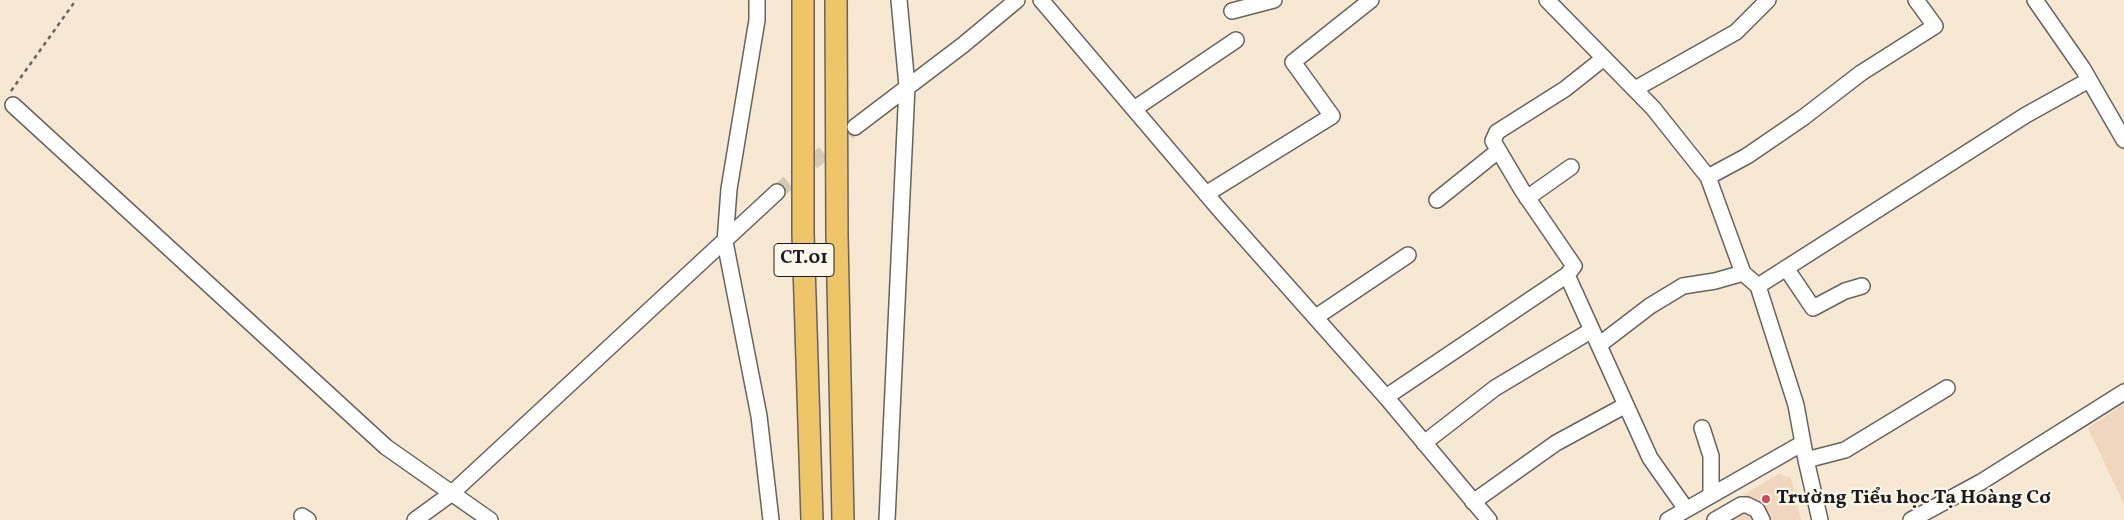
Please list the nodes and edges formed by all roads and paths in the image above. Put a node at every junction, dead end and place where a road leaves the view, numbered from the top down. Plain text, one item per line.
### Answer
1 (76, 0) edge
2 (758, 0) edge
3 (802, 0) edge
4 (836, 0) edge
5 (899, 0) edge
6 (1017, 0) edge
7 (1041, 0) edge
8 (1274, 0) edge
9 (1372, 0) edge
10 (1768, 0) edge
11 (1916, 0) edge
12 (2035, 0) edge
13 (1554, 2) edge
14 (1232, 11) dead end
15 (1236, 40) dead end
16 (1604, 58) junction
17 (2089, 80) junction
18 (907, 86) junction
19 (1635, 89) junction
20 (12, 98) joint
21 (1134, 110) junction
22 (855, 126) tunnel mouth
23 (2124, 140) edge
24 (1498, 151) junction
25 (1571, 167) dead end
26 (1708, 177) junction
27 (778, 192) tunnel mouth
28 (1206, 194) junction
29 (1528, 198) junction
30 (1437, 200) dead end
31 (725, 242) junction
32 (1408, 255) dead end
33 (1786, 268) junction
34 (1743, 273) junction
35 (1567, 274) junction
36 (1758, 286) junction
37 (1862, 286) dead end
38 (1316, 317) junction
39 (1592, 330) junction
40 (1599, 345) junction
41 (1947, 388) dead end
42 (2124, 392) edge
43 (1386, 397) junction
44 (1626, 406) junction
45 (1702, 428) dead end
46 (1424, 443) junction
47 (1803, 443) junction
48 (1806, 460) junction
49 (452, 493) junction
50 (1711, 494) junction
51 (1473, 502) junction
52 (1686, 510) junction
53 (415, 520) edge
54 (490, 520) edge
55 (771, 520) edge
56 (812, 520) edge
57 (843, 520) edge
58 (887, 520) edge
59 (1488, 520) edge
60 (1668, 520) edge
61 (1715, 520) edge
62 (1762, 520) edge
63 (1820, 520) edge
64 (1911, 520) edge

1 - 20 path
2 - 31 street
3 - 56 highway, CT.01
4 - 57 highway, CT.01
5 - 18 street
6 - 18 street
7 - 21 street
8 - 14 street
9 - 28 street
10 - 19 street
11 - 26 street
12 - 17 street
13 - 16 street
15 - 21 street
16 - 19 street
16 - 24 street
17 - 23 street
17 - 33 street
18 - 22 street
18 - 58 street
19 - 26 street
20 - 49 street
21 - 28 street
24 - 29 street
24 - 30 street
25 - 29 street
26 - 34 street
27 - 31 street
28 - 38 street
29 - 35 street
31 - 49 street
31 - 55 street
32 - 38 street
33 - 36 street
33 - 37 street
34 - 36 street
34 - 40 street
35 - 39 street
35 - 43 street
36 - 47 street
38 - 43 street
39 - 40 street
39 - 46 street
40 - 44 street
41 - 48 street
42 - 64 street
43 - 46 street
44 - 51 street
44 - 52 street
45 - 50 street
46 - 51 street
47 - 48 street
47 - 50 street
48 - 63 street
49 - 53 street
49 - 54 street
50 - 52 street
51 - 59 street
52 - 60 street
61 - 62 street

